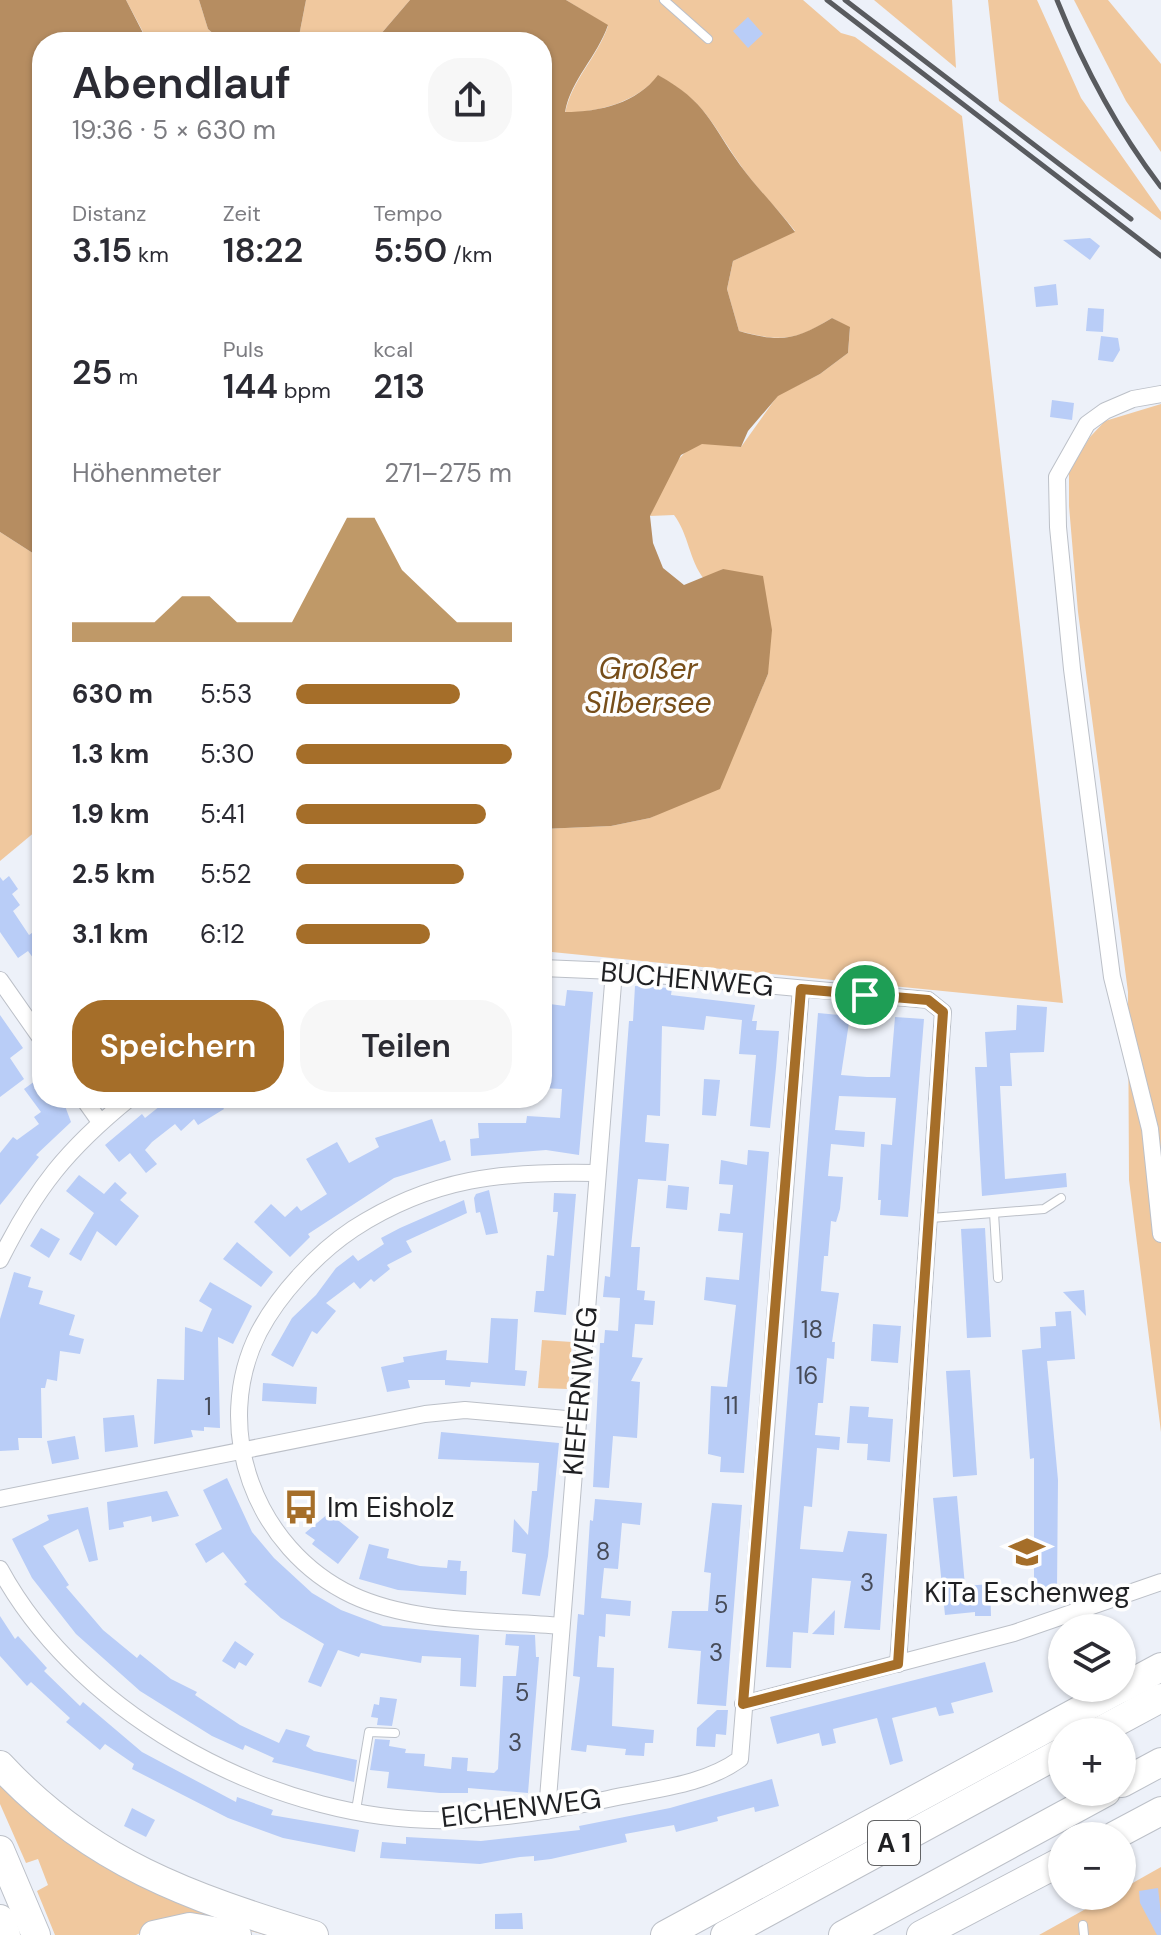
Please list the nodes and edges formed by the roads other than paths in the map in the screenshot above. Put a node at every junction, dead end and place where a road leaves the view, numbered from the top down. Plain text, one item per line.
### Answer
1 (664, 0) edge
2 (708, 39) dead end
3 (1161, 394) edge
4 (552, 968) edge
5 (614, 971) junction
6 (0, 980) edge
7 (801, 989) junction
8 (32, 1026) edge
9 (90, 1108) edge
10 (118, 1108) edge
11 (100, 1122) junction
12 (596, 1173) junction
13 (1061, 1198) dead end
14 (994, 1213) junction
15 (931, 1218) junction
16 (1161, 1234) edge
17 (0, 1260) edge
18 (998, 1278) dead end
19 (577, 1420) junction
20 (243, 1452) junction
21 (0, 1499) edge
22 (0, 1569) edge
23 (1161, 1582) edge
24 (561, 1626) junction
25 (898, 1664) junction
26 (1161, 1667) edge
27 (1136, 1680) edge
28 (1161, 1698) edge
29 (1096, 1702) edge
30 (743, 1704) junction
31 (1124, 1718) edge
32 (395, 1733) dead end
33 (1048, 1760) edge
34 (1161, 1762) edge
35 (0, 1765) edge
36 (1136, 1775) edge
37 (1080, 1806) edge
38 (356, 1810) junction
39 (547, 1811) junction
40 (1161, 1811) edge
41 (1136, 1824) edge
42 (0, 1850) edge
43 (1048, 1868) edge
44 (0, 1919) edge
45 (1083, 1925) dead end
46 (673, 1933) edge
47 (6, 1935) edge
48 (36, 1935) edge
49 (154, 1935) edge
50 (237, 1935) edge
51 (314, 1935) edge
52 (725, 1935) edge
53 (843, 1935) edge
54 (921, 1935) edge
55 (1084, 1935) edge

1 - 2 lane
3 - 16 street
4 - 5 street, BUCHENWEG
5 - 7 street, BUCHENWEG
5 - 12 street, KIEFERNWEG
6 - 8 street
7 - 15 street, BUCHENWEG
7 - 30 street
9 - 11 street
10 - 11 street
11 - 17 street
12 - 19 street, KIEFERNWEG
12 - 20 street
13 - 14 lane
14 - 15 lane
14 - 18 lane
15 - 25 street
19 - 20 street
19 - 24 street, KIEFERNWEG
20 - 21 street
20 - 24 street
22 - 38 street, EICHENWEG
23 - 25 street
24 - 39 street, KIEFERNWEG
25 - 30 street
26 - 27 highway
28 - 31 highway
29 - 46 highway
30 - 39 street, EICHENWEG
32 - 38 lane
33 - 52 highway, A 1
34 - 36 highway
35 - 51 highway
37 - 53 highway, A 1
38 - 39 street, EICHENWEG
40 - 41 highway
42 - 48 highway
43 - 54 highway
44 - 47 highway
45 - 55 lane
49 - 50 highway

